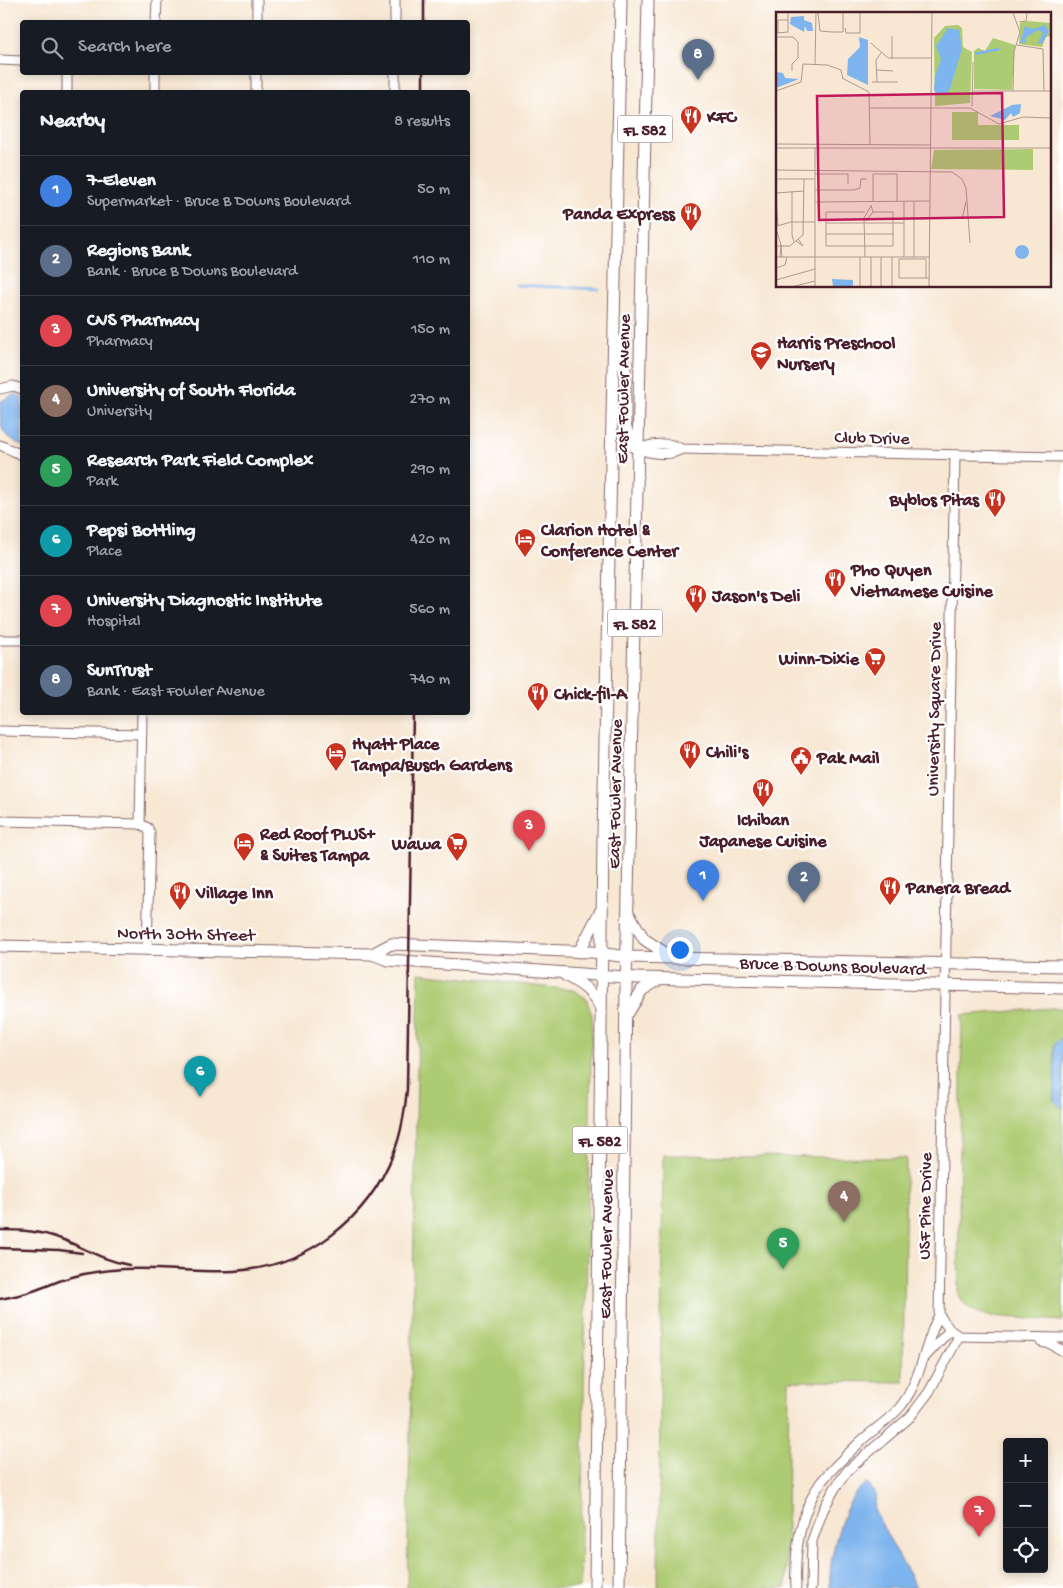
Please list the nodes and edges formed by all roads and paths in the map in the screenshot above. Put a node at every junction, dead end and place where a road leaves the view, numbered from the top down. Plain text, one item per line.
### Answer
1 (157, 0) edge
2 (257, 0) edge
3 (395, 0) edge
4 (620, 0) edge
5 (648, 0) edge
6 (156, 20) edge
7 (257, 20) edge
8 (395, 20) edge
9 (0, 60) edge
10 (20, 61) edge
11 (67, 75) edge
12 (155, 75) edge
13 (256, 75) edge
14 (395, 75) edge
15 (67, 90) edge
16 (155, 90) edge
17 (256, 90) edge
18 (395, 90) edge
19 (613, 335) junction
20 (0, 388) edge
21 (20, 388) edge
22 (0, 445) edge
23 (638, 449) junction
24 (20, 454) edge
25 (955, 455) junction
26 (1063, 457) edge
27 (0, 640) edge
28 (20, 640) edge
29 (142, 715) edge
30 (0, 731) edge
31 (142, 734) junction
32 (0, 821) edge
33 (140, 824) junction
34 (602, 908) junction
35 (628, 913) junction
36 (0, 946) edge
37 (147, 950) junction
38 (580, 952) junction
39 (602, 953) junction
40 (372, 954) junction
41 (627, 957) junction
42 (674, 958) junction
43 (946, 963) junction
44 (1063, 966) edge
45 (561, 973) junction
46 (602, 975) junction
47 (627, 977) junction
48 (664, 978) junction
49 (944, 986) junction
50 (1063, 988) edge
51 (601, 1009) junction
52 (626, 1017) junction
53 (939, 1314) junction
54 (950, 1330) junction
55 (959, 1336) junction
56 (1017, 1337) junction
57 (1063, 1338) edge
58 (1063, 1351) edge
59 (922, 1362) junction
60 (915, 1384) junction
61 (929, 1392) junction
62 (811, 1574) junction
63 (795, 1576) junction
64 (595, 1588) edge
65 (619, 1588) edge
66 (796, 1588) edge
67 (811, 1588) edge

1 - 6 street
2 - 7 street
3 - 8 street
4 - 19 main road, East Fowler Avenue / FL 582
5 - 23 main road, East Fowler Avenue / FL 582
9 - 10 street
11 - 15 street
12 - 16 street
13 - 17 street
14 - 18 street
19 - 23 main road
19 - 34 main road, East Fowler Avenue / FL 582
20 - 21 street
22 - 24 street
23 - 25 street, Club Drive
23 - 35 main road, East Fowler Avenue / FL 582
25 - 26 street, Club Drive
25 - 43 street, University Square Drive
27 - 28 street
29 - 31 street
30 - 31 street
31 - 33 street
32 - 33 street
33 - 37 street
34 - 38 main road
34 - 39 main road, East Fowler Avenue / FL 582
35 - 41 main road, East Fowler Avenue / FL 582
35 - 42 main road
36 - 37 main road, North 30th Street
37 - 40 main road, North 30th Street
38 - 39 main road, North 30th Street
38 - 40 main road, North 30th Street
39 - 41 main road, North 30th Street
39 - 46 main road, East Fowler Avenue / FL 582
40 - 45 main road, North 30th Street
41 - 42 main road, Bruce B Downs Boulevard
41 - 47 main road, East Fowler Avenue / FL 582
42 - 43 main road, Bruce B Downs Boulevard
43 - 44 main road, Bruce B Downs Boulevard
43 - 49 street, USF Pine Drive
45 - 46 main road, North 30th Street
45 - 51 main road
46 - 47 main road, Bruce B Downs Boulevard
46 - 51 main road, East Fowler Avenue / FL 582
47 - 48 main road, Bruce B Downs Boulevard
47 - 52 main road, East Fowler Avenue / FL 582
48 - 49 main road, Bruce B Downs Boulevard
48 - 52 main road
49 - 50 main road, Bruce B Downs Boulevard
49 - 53 street, USF Pine Drive
51 - 64 main road, East Fowler Avenue / FL 582
52 - 65 main road, East Fowler Avenue / FL 582
53 - 54 street
53 - 59 street
54 - 55 street
54 - 59 street
55 - 56 street
55 - 61 street
56 - 57 street
56 - 58 street
59 - 60 street
60 - 61 street
60 - 63 street
61 - 62 street
62 - 63 street
62 - 67 street
63 - 66 street

